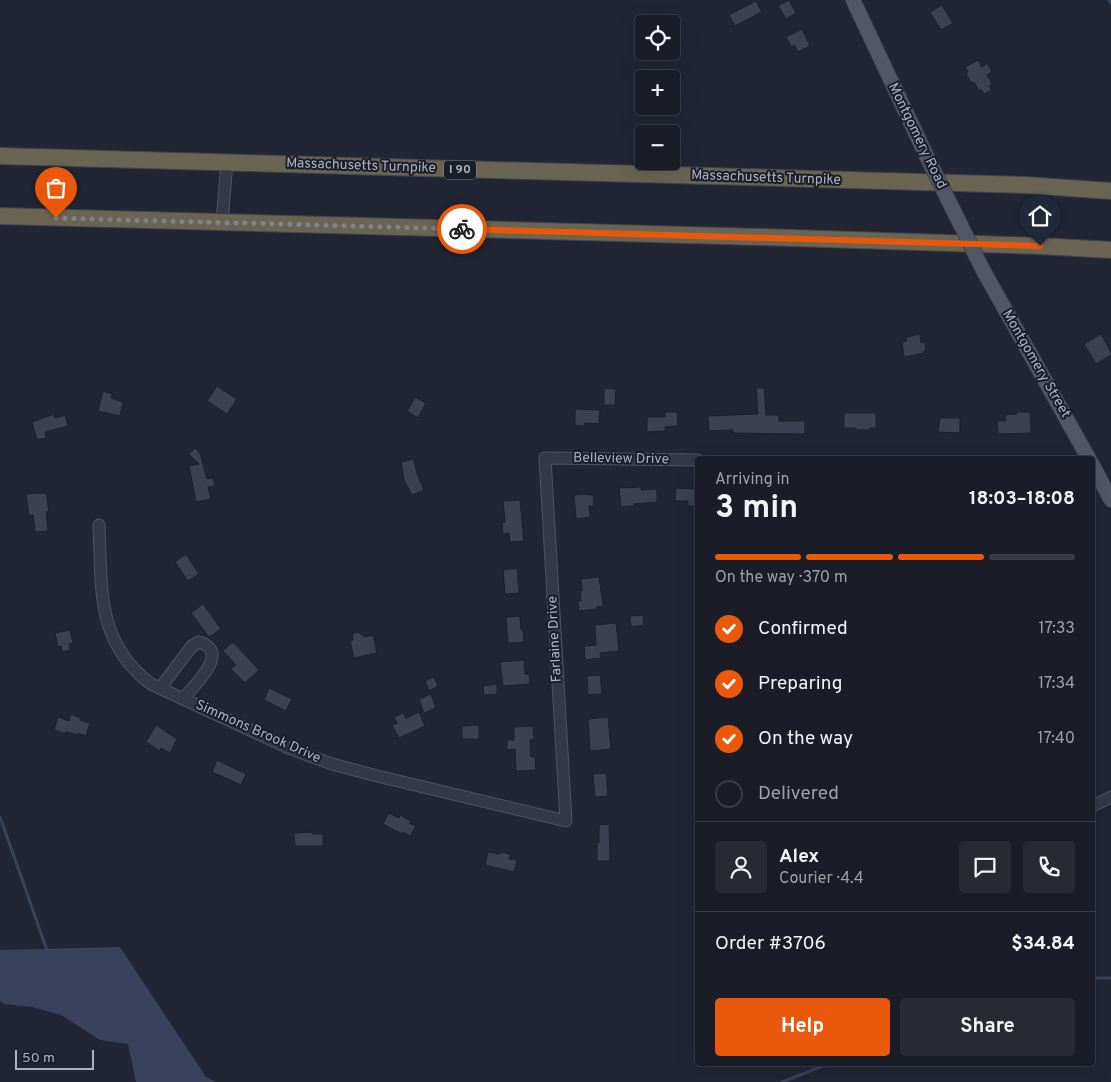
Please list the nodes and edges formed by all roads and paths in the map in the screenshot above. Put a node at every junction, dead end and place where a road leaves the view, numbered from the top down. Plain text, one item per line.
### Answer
1 (853, 0) edge
2 (0, 156) edge
3 (227, 162) junction
4 (1111, 191) edge
5 (0, 216) edge
6 (222, 222) junction
7 (1111, 250) edge
8 (983, 270) joint
9 (1088, 456) edge
10 (545, 458) joint
11 (695, 460) edge
12 (1095, 470) edge
13 (1111, 500) edge
14 (99, 525) dead end
15 (160, 688) junction
16 (183, 699) junction
17 (1111, 797) edge
18 (1095, 805) edge
19 (566, 821) joint

1 - 8 main road, Montgomery Road, bridge
2 - 3 highway, Massachusetts Turnpike / I 90
3 - 4 highway, Massachusetts Turnpike / I 90
3 - 6 street
5 - 6 highway
6 - 7 highway
8 - 9 main road, Montgomery Street
10 - 11 street, Belleview Drive
10 - 19 street, Farlaine Drive
12 - 13 main road, Montgomery Street
14 - 15 street, Simmons Brook Drive
15 - 16 street, Simmons Brook Drive
15 - 16 street
16 - 19 street, Simmons Brook Drive
17 - 18 street

